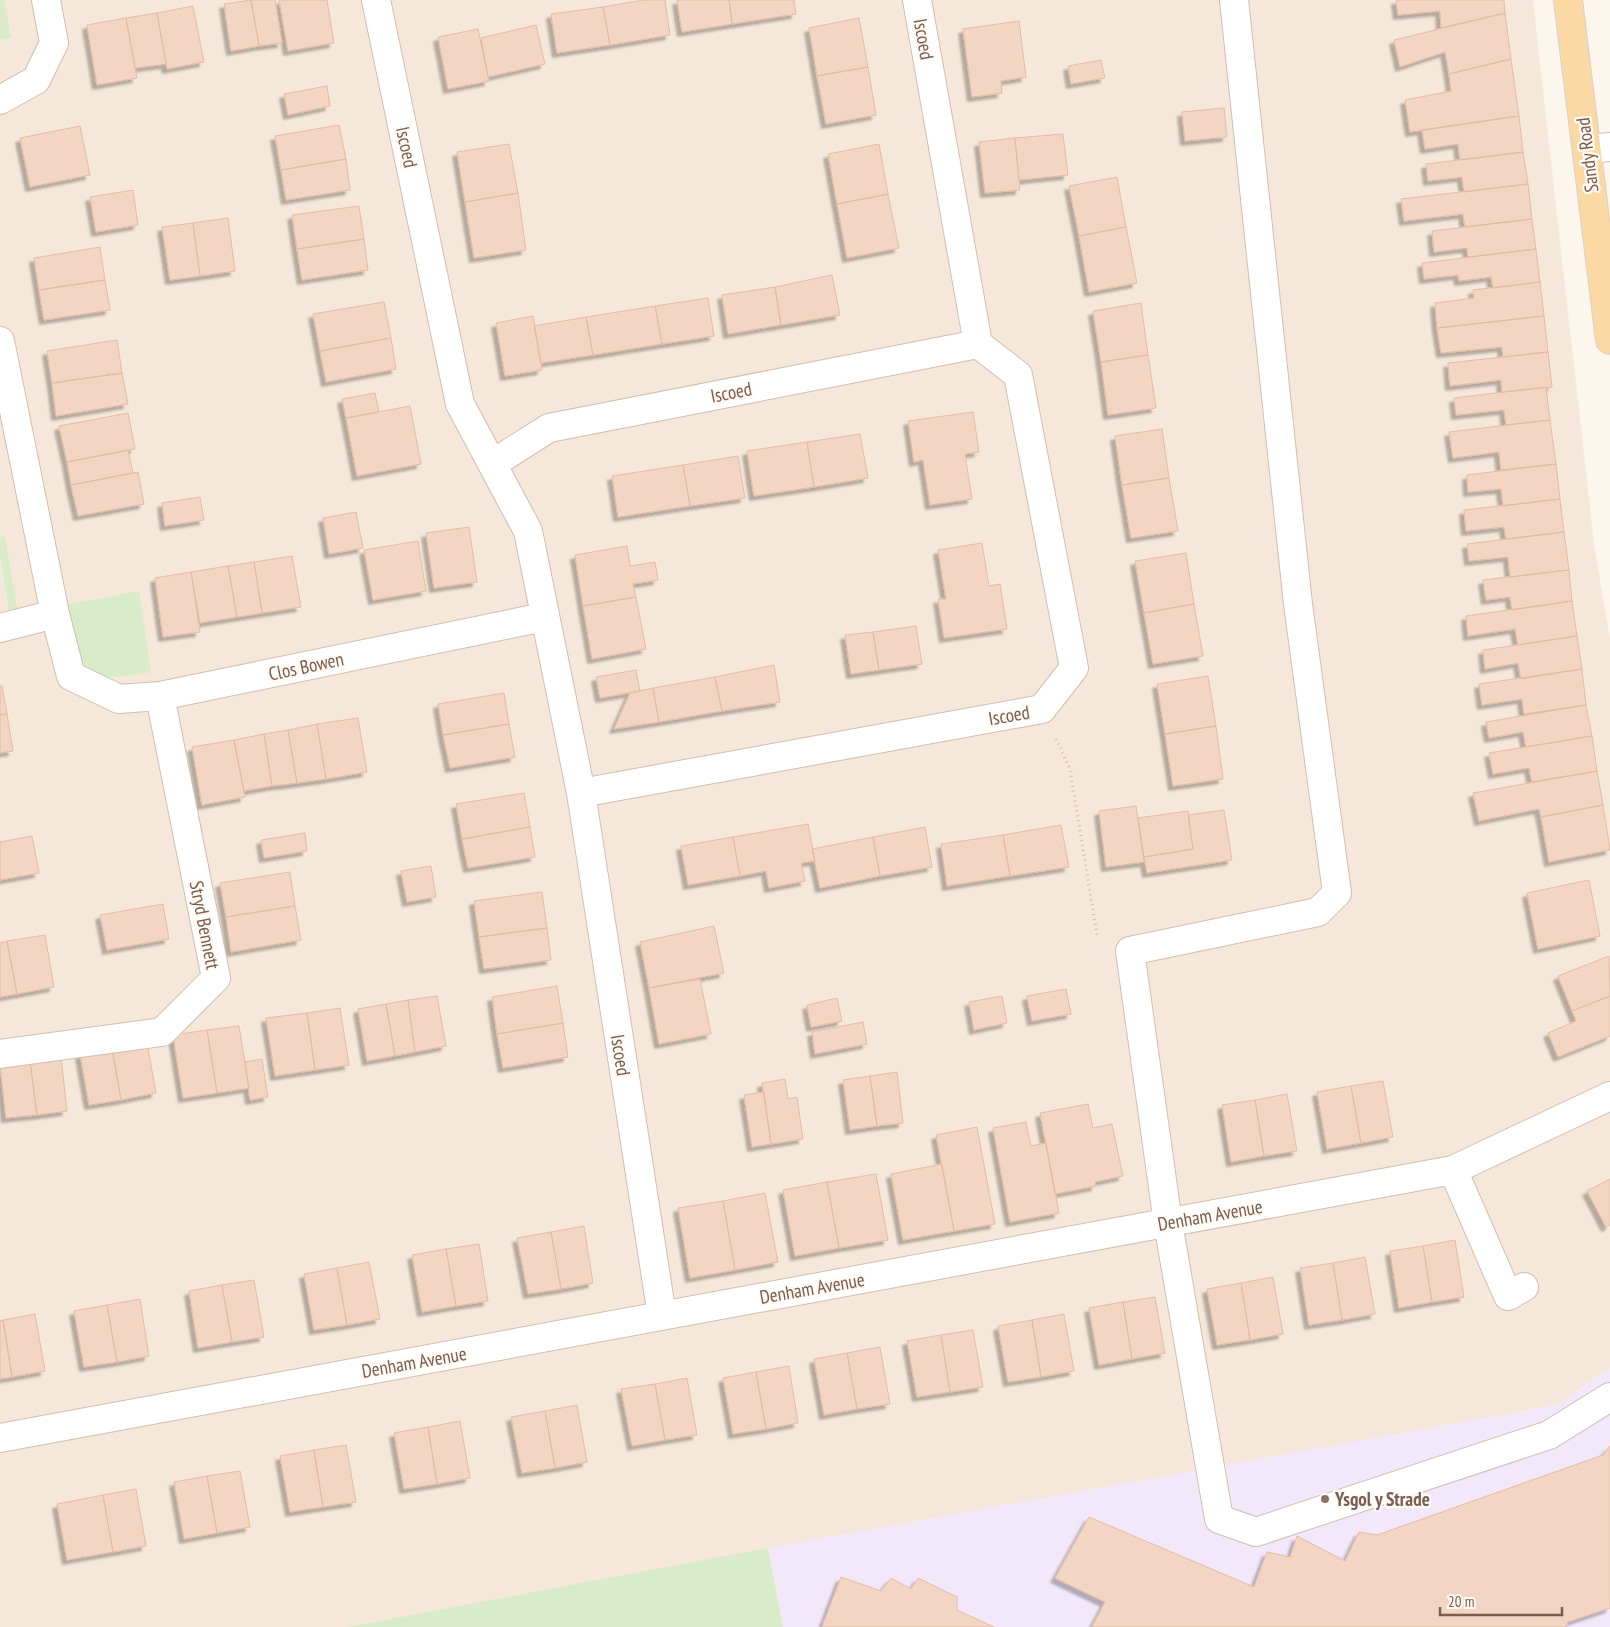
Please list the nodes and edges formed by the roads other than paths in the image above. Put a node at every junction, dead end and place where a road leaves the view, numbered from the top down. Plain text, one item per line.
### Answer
1 (46, 0) edge
2 (376, 0) edge
3 (917, 0) edge
4 (1234, 0) edge
5 (1568, 0) edge
6 (0, 100) edge
7 (1598, 148) edge
8 (1610, 340) edge
9 (0, 341) edge
10 (978, 344) junction
11 (492, 464) junction
12 (55, 614) junction
13 (544, 617) junction
14 (0, 628) edge
15 (160, 696) junction
16 (581, 793) junction
17 (0, 1054) edge
18 (1610, 1096) edge
19 (1453, 1170) junction
20 (1168, 1222) junction
21 (1524, 1287) dead end
22 (662, 1316) junction
23 (1610, 1397) edge
24 (0, 1438) edge

1 - 6 street
2 - 11 street, Iscoed
3 - 10 street, Iscoed
4 - 20 street
5 - 7 main road, Sandy Road
7 - 8 main road, Sandy Road
9 - 12 street
10 - 11 street, Iscoed
10 - 16 street, Iscoed
11 - 13 street, Iscoed
12 - 14 street
12 - 15 street, Clos Bowen
13 - 15 street, Clos Bowen
13 - 16 street, Iscoed
15 - 17 street, Stryd Bennett
16 - 22 street, Iscoed
18 - 19 street, Denham Avenue
19 - 20 street, Denham Avenue
19 - 21 street
20 - 22 street, Denham Avenue
20 - 23 street
22 - 24 street, Denham Avenue

